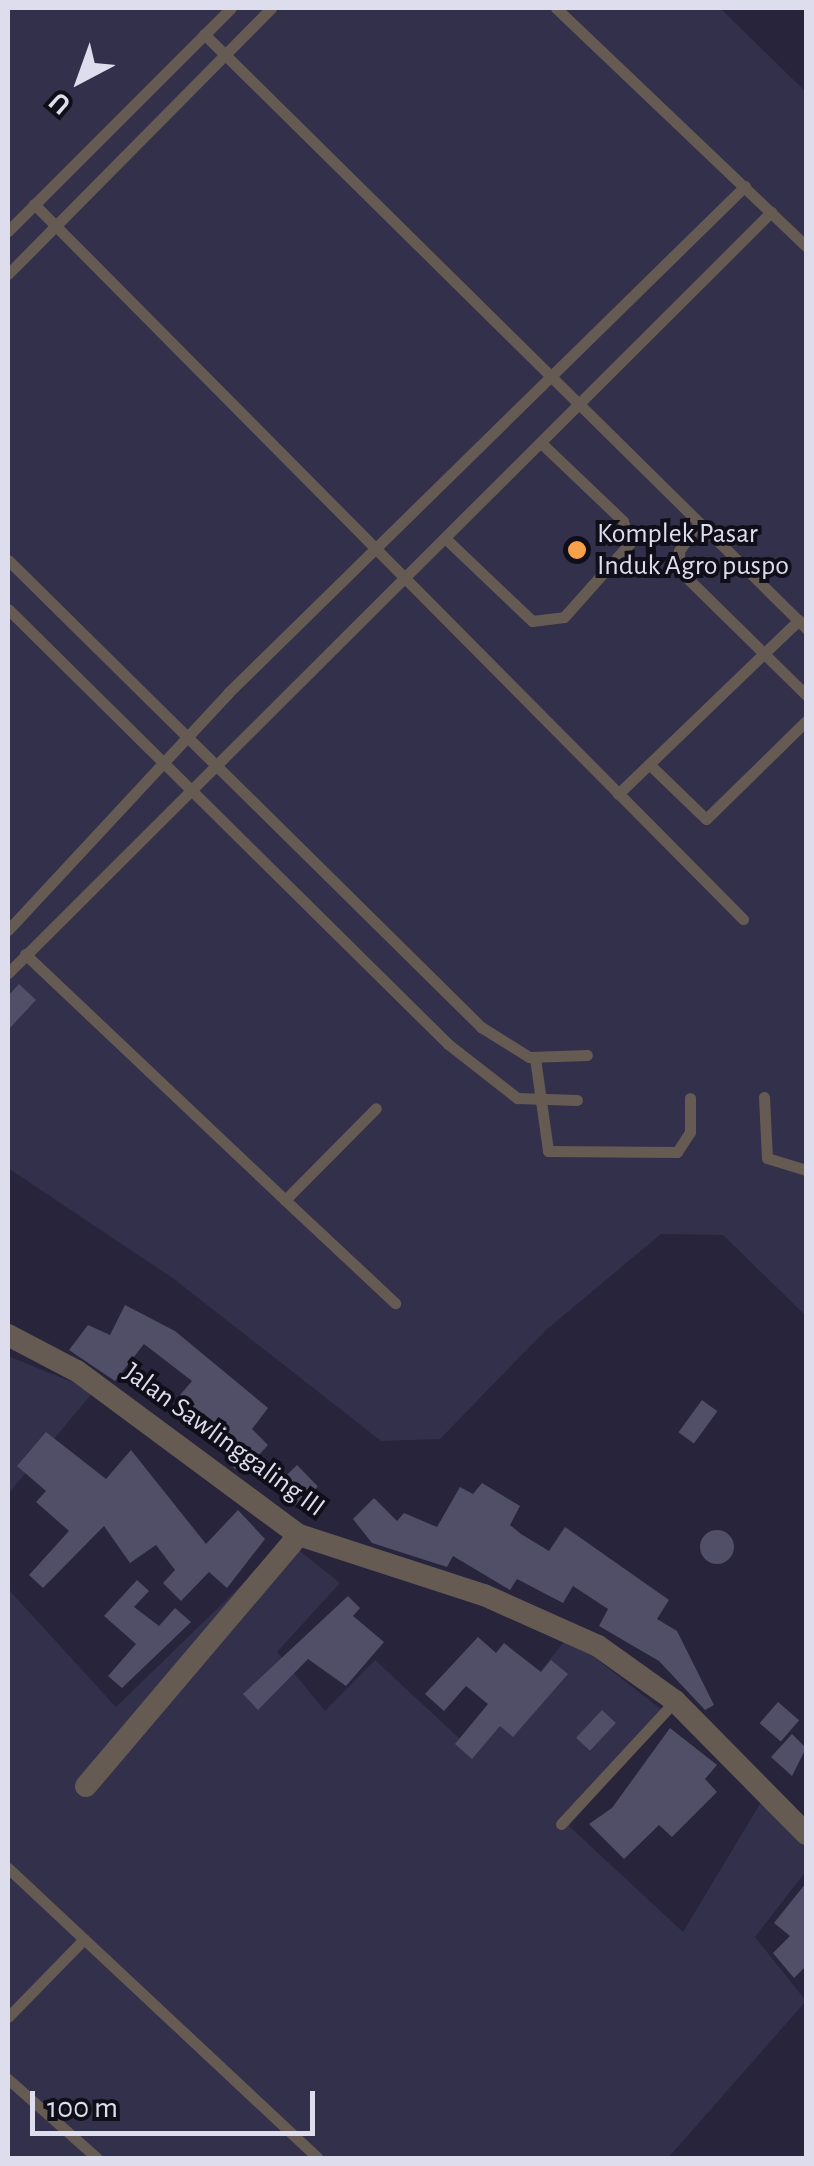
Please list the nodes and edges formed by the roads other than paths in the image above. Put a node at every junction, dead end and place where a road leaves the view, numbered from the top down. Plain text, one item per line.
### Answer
1 (230, 8) edge
2 (271, 8) edge
3 (556, 8) edge
4 (204, 34) junction
5 (225, 55) junction
6 (745, 186) junction
7 (34, 204) junction
8 (771, 212) junction
9 (56, 227) junction
10 (8, 232) edge
11 (806, 246) edge
12 (8, 274) edge
13 (554, 376) junction
14 (580, 404) junction
15 (541, 443) junction
16 (698, 523) junction
17 (446, 540) junction
18 (373, 552) junction
19 (8, 560) edge
20 (403, 582) junction
21 (8, 610) edge
22 (803, 624) edge
23 (764, 652) junction
24 (806, 695) edge
25 (806, 721) edge
26 (187, 735) junction
27 (162, 762) junction
28 (215, 764) junction
29 (649, 764) junction
30 (189, 788) junction
31 (618, 794) junction
32 (742, 919) dead end
33 (8, 930) edge
34 (25, 954) junction
35 (8, 973) edge
36 (587, 1055) dead end
37 (535, 1058) junction
38 (764, 1097) dead end
39 (690, 1098) dead end
40 (577, 1100) dead end
41 (539, 1101) junction
42 (376, 1108) dead end
43 (806, 1170) edge
44 (285, 1200) junction
45 (395, 1303) dead end
46 (8, 1335) edge
47 (299, 1535) junction
48 (674, 1701) junction
49 (86, 1786) dead end
50 (561, 1824) dead end
51 (806, 1834) edge
52 (8, 1868) edge
53 (84, 1939) junction
54 (8, 2017) edge
55 (8, 2079) edge
56 (98, 2158) edge
57 (318, 2158) edge

1 - 4 lane
2 - 5 lane
3 - 6 lane
4 - 5 lane
4 - 7 lane
5 - 9 lane
5 - 13 lane
6 - 8 lane
6 - 13 lane
7 - 9 lane
7 - 10 lane
8 - 11 lane
8 - 14 lane
9 - 12 lane
9 - 18 lane
13 - 14 lane
13 - 18 lane
14 - 15 lane
14 - 16 lane
15 - 17 lane
15 - 17 lane
16 - 22 lane
16 - 23 lane
17 - 20 lane
18 - 20 lane
18 - 26 lane
19 - 26 lane
20 - 28 lane
20 - 31 lane
21 - 27 lane
22 - 23 lane
23 - 24 lane
23 - 29 lane
25 - 29 lane
26 - 27 lane
26 - 28 lane
27 - 30 lane
27 - 33 lane
28 - 30 lane
28 - 37 lane
29 - 31 lane
30 - 34 lane
30 - 41 lane
31 - 32 lane
34 - 35 lane
34 - 44 lane
36 - 37 lane
37 - 41 lane
38 - 43 lane
39 - 41 lane
40 - 41 lane
42 - 44 lane
44 - 45 lane
46 - 47 street, Jalan Sawlinggaling III
47 - 48 street, Jalan Sawlinggaling III
47 - 49 street
48 - 50 lane
48 - 51 street, Jalan Sawlinggaling III
52 - 53 lane
53 - 54 lane
53 - 57 lane
55 - 56 lane

